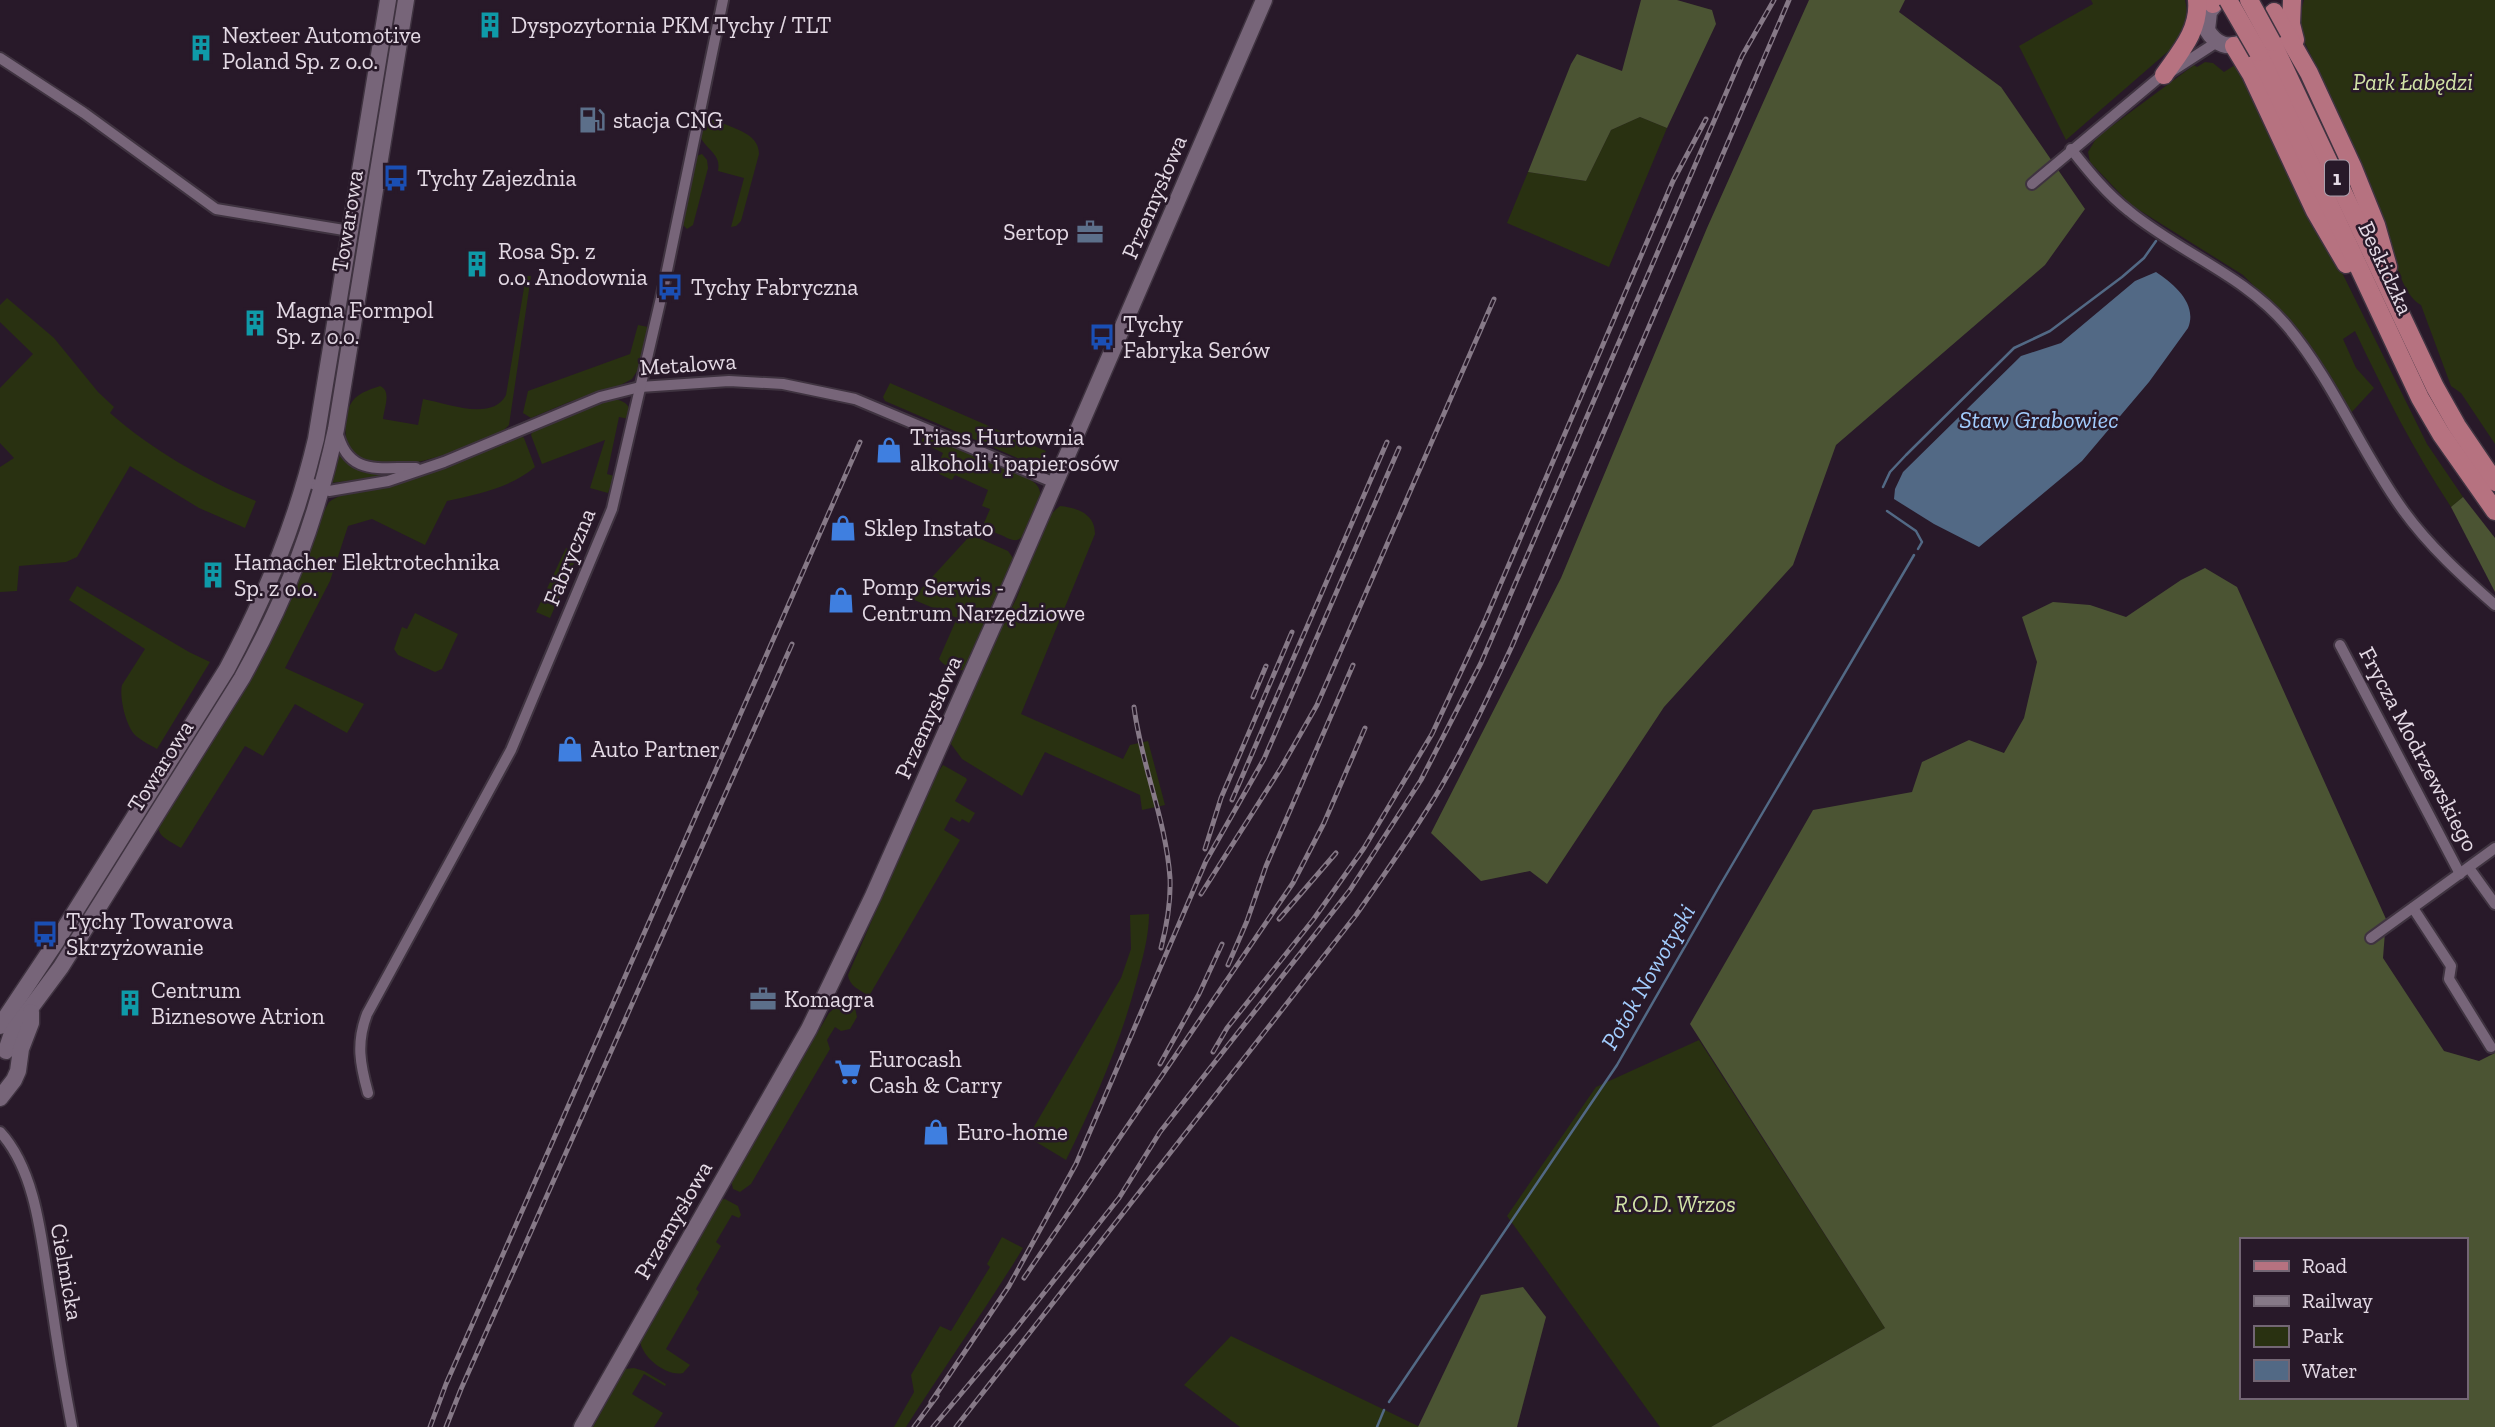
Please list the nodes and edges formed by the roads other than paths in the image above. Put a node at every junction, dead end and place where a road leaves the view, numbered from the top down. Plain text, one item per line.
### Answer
1 (388, 0) edge
2 (406, 0) edge
3 (723, 0) edge
4 (1264, 0) edge
5 (2249, 0) edge
6 (2213, 1) edge
7 (2278, 3) edge
8 (2219, 39) junction
9 (2265, 47) junction
10 (0, 58) edge
11 (386, 65) junction
12 (2164, 75) junction
13 (2071, 149) junction
14 (2032, 184) dead end
15 (350, 231) junction
16 (2400, 314) junction
17 (2383, 321) junction
18 (640, 387) junction
19 (336, 429) junction
20 (422, 468) junction
21 (306, 481) junction
22 (2495, 482) edge
23 (1055, 483) junction
24 (323, 489) junction
25 (2495, 511) edge
26 (2495, 605) edge
27 (2340, 645) dead end
28 (2495, 849) edge
29 (2465, 871) junction
30 (2495, 904) edge
31 (2413, 908) junction
32 (2371, 938) dead end
33 (24, 1004) junction
34 (0, 1011) edge
35 (0, 1026) edge
36 (3, 1047) edge
37 (2491, 1047) dead end
38 (0, 1081) edge
39 (368, 1093) dead end
40 (0, 1098) edge
41 (0, 1132) edge
42 (72, 1427) edge
43 (582, 1427) edge

1 - 11 street, Towarowa
2 - 11 street, Towarowa
3 - 18 street, Fabryczna
4 - 23 street, Przemysłowa
5 - 9 main road, Beskidzka / 1, bridge
6 - 8 street
6 - 9 main road, Beskidzka / 1, bridge
6 - 12 main road
7 - 8 street
7 - 16 main road
8 - 12 street
8 - 17 main road
9 - 16 main road, Beskidzka / 1
9 - 17 main road, Beskidzka / 1
10 - 15 street
11 - 15 street, Towarowa
11 - 19 street, Towarowa
12 - 13 street
13 - 14 street
13 - 26 street
15 - 21 street, Towarowa
16 - 22 main road, Beskidzka / 1
17 - 25 main road, Beskidzka / 1
18 - 20 street, Metalowa
18 - 23 street, Metalowa
18 - 39 street, Fabryczna
19 - 20 street
19 - 24 street, Towarowa
20 - 24 street, Metalowa
21 - 24 street
21 - 33 street, Towarowa
23 - 43 street, Przemysłowa
24 - 33 street, Towarowa
27 - 29 street, Frycza Modrzewskiego
28 - 29 street, Frycza Modrzewskiego
29 - 30 street
29 - 31 street, Frycza Modrzewskiego
31 - 32 street, Frycza Modrzewskiego
31 - 37 street
33 - 34 street
33 - 35 street, Towarowa
33 - 36 street, Towarowa
33 - 40 street
36 - 38 street, Towarowa
41 - 42 street, Cielmicka

